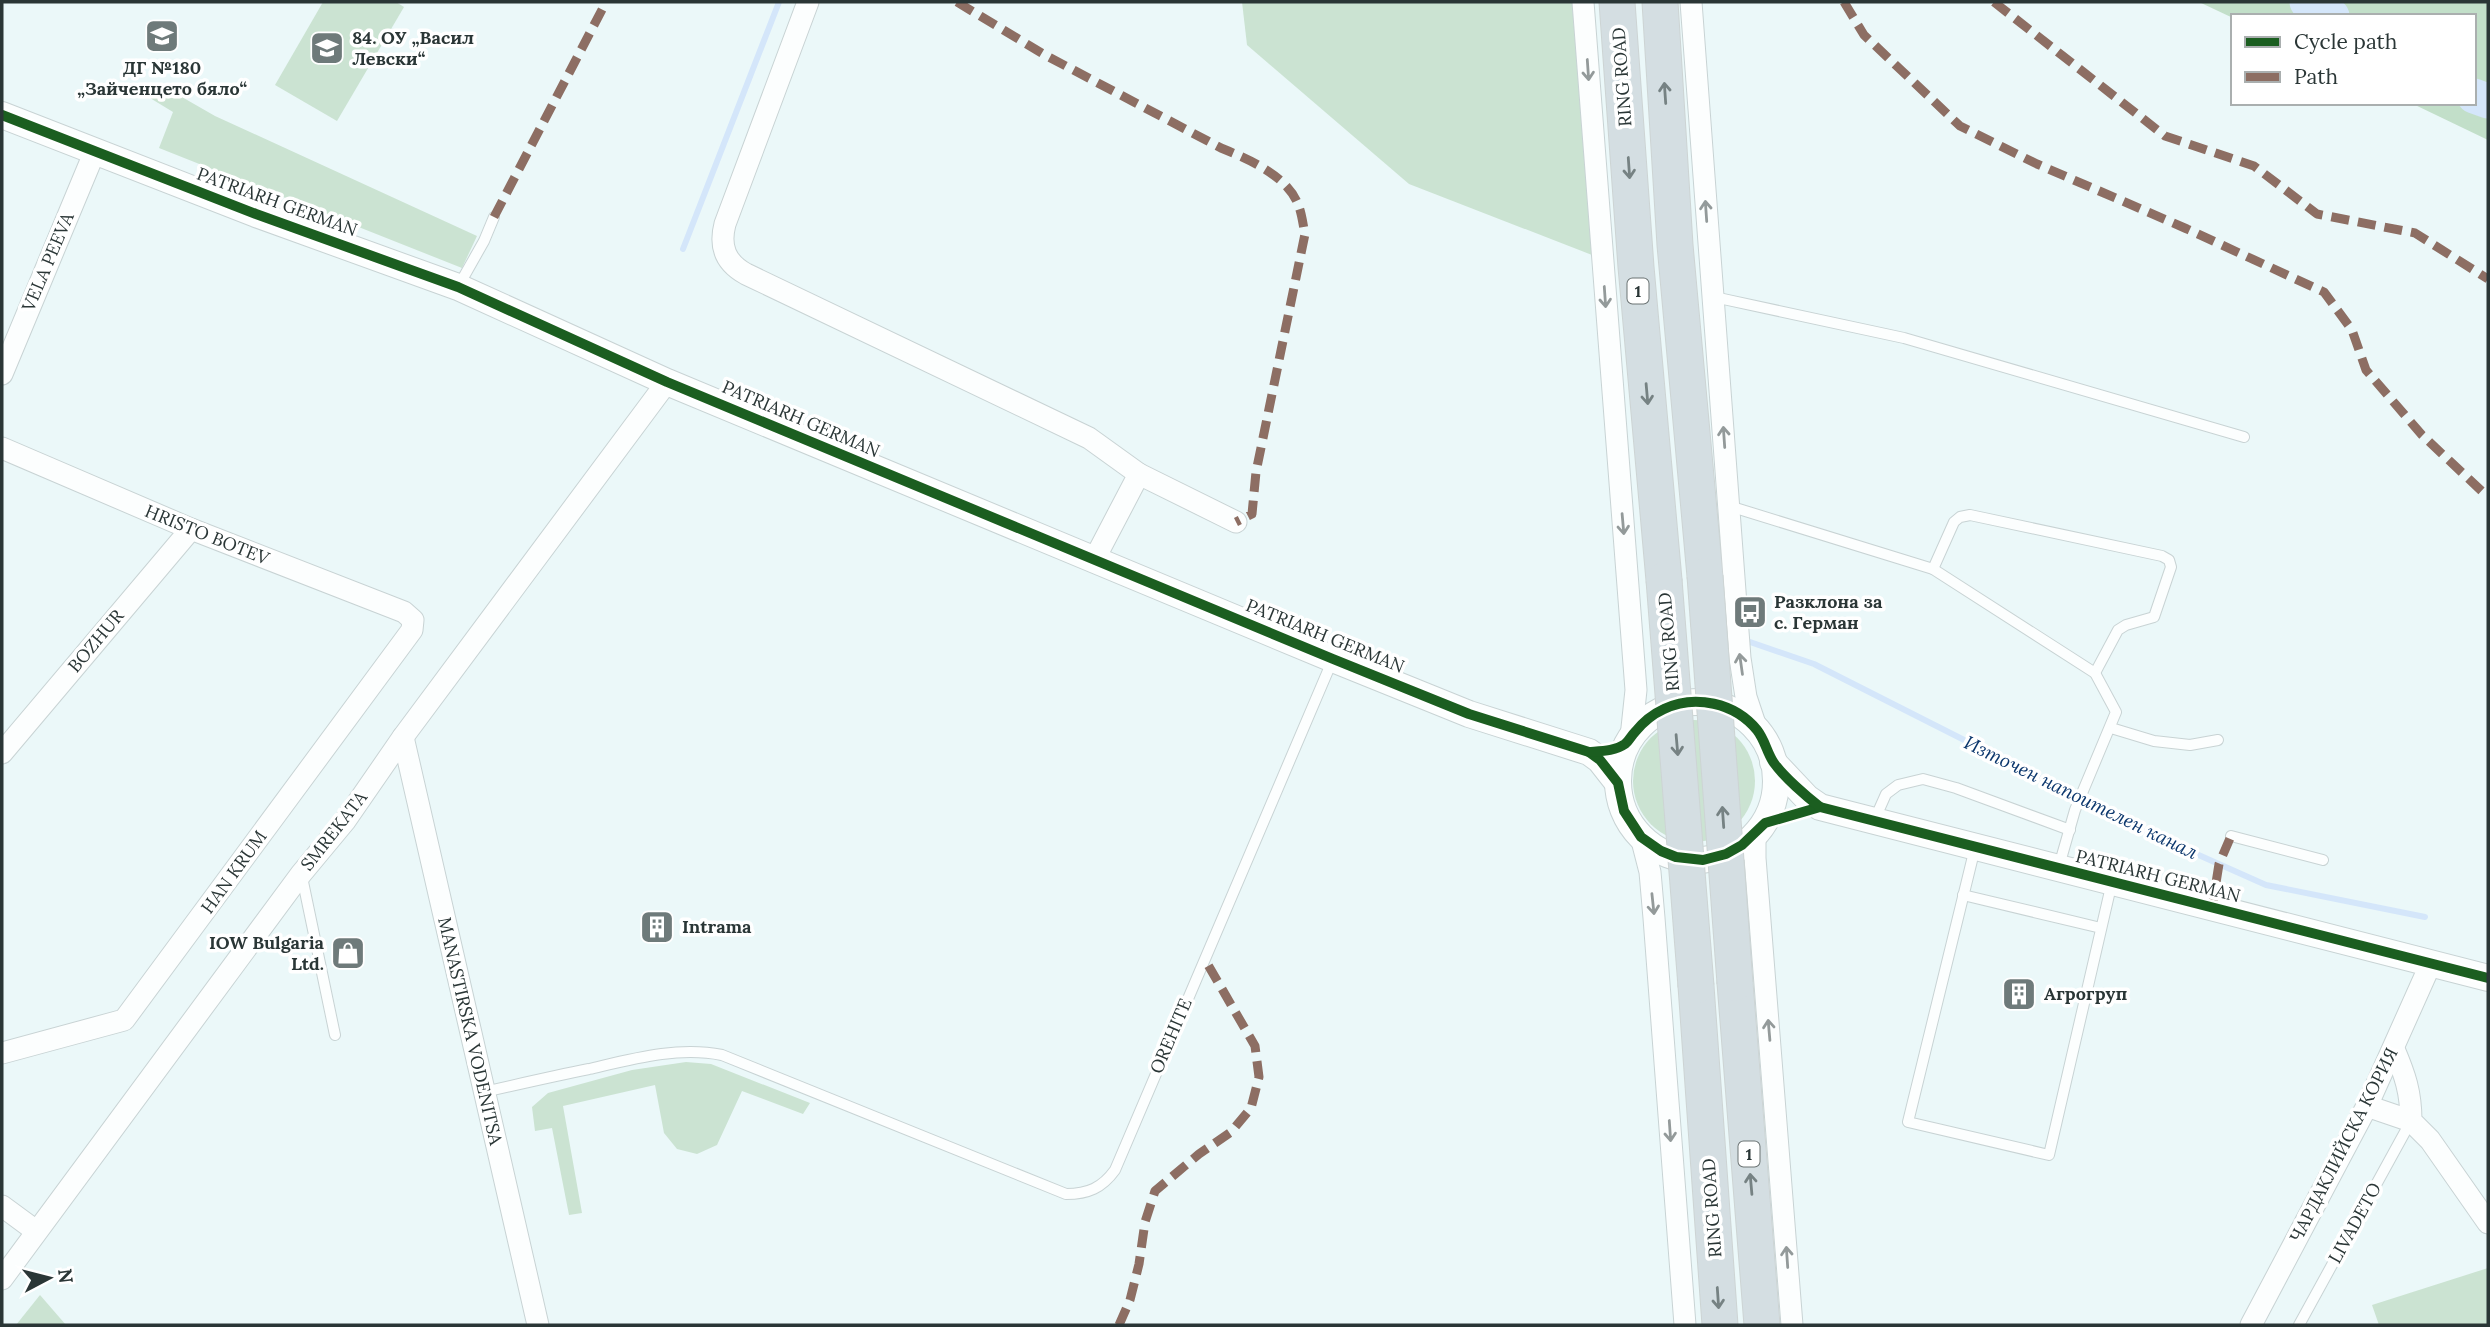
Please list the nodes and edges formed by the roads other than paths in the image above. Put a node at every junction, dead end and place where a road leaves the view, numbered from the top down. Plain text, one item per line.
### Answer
1 (808, 2) edge
2 (1583, 2) edge
3 (1617, 2) edge
4 (1660, 2) edge
5 (1691, 2) edge
6 (2, 116) edge
7 (95, 151) junction
8 (494, 217) dead end
9 (458, 287) junction
10 (1714, 297) junction
11 (2, 374) edge
12 (667, 382) junction
13 (2244, 436) dead end
14 (2, 448) edge
15 (1139, 474) junction
16 (1729, 506) junction
17 (1236, 522) dead end
18 (191, 529) junction
19 (1094, 560) junction
20 (1933, 569) junction
21 (413, 620) joint
22 (1333, 659) junction
23 (2095, 673) junction
24 (2111, 729) junction
25 (1757, 730) junction
26 (403, 737) junction
27 (1629, 740) junction
28 (2218, 740) dead end
29 (1589, 752) junction
30 (2, 753) edge
31 (1773, 762) junction
32 (1618, 783) junction
33 (1820, 807) junction
34 (1874, 822) junction
35 (1760, 828) junction
36 (2070, 830) junction
37 (2231, 836) dead end
38 (1641, 837) junction
39 (1975, 848) junction
40 (2323, 860) dead end
41 (2058, 869) junction
42 (301, 874) junction
43 (2112, 882) junction
44 (1963, 895) junction
45 (2101, 928) junction
46 (2431, 963) junction
47 (2488, 978) edge
48 (335, 1035) dead end
49 (2394, 1049) junction
50 (2, 1053) edge
51 (484, 1092) junction
52 (2367, 1106) junction
53 (2411, 1121) junction
54 (2, 1206) edge
55 (2488, 1223) edge
56 (36, 1231) junction
57 (2, 1279) edge
58 (538, 1325) edge
59 (1685, 1325) edge
60 (1720, 1325) edge
61 (1762, 1325) edge
62 (1792, 1325) edge
63 (2251, 1325) edge
64 (2299, 1325) edge

1 - 15 street
2 -> 27 street
3 -> 60 highway, RING ROAD / 1, bridge
61 -> 4 highway, 1, bridge
10 -> 5 street
6 - 7 street, PATRIARH GERMAN
7 - 9 street, PATRIARH GERMAN
7 - 11 street, VELA PEEVA
8 - 9 lane
9 - 12 street, PATRIARH GERMAN
10 - 13 lane
16 -> 10 street
12 - 19 street, PATRIARH GERMAN
12 - 26 street, SMREKATA
14 - 18 street, HRISTO BOTEV
15 - 17 street
15 - 19 street
16 - 20 lane
25 -> 16 street
18 - 21 street, HRISTO BOTEV
18 - 30 street, BOZHUR
19 - 22 street, PATRIARH GERMAN
20 - 23 lane
20 - 23 lane
21 - 50 street, HAN KRUM
22 - 29 street, PATRIARH GERMAN
22 - 51 lane, OREHITE
23 - 24 lane
24 - 28 lane
24 - 36 lane
25 - 27 street
25 - 31 street
26 - 42 street, SMREKATA
26 - 51 street, MANASTIRSKA VODENITSA
27 - 29 street
27 - 32 street
29 - 32 street
31 - 33 street
31 - 35 street
32 - 38 street
33 - 34 street, PATRIARH GERMAN
33 - 35 street
34 - 36 lane
34 - 39 street, PATRIARH GERMAN
35 - 38 street
62 -> 35 street
36 - 41 lane
37 - 40 lane
38 -> 59 street
39 - 41 street, PATRIARH GERMAN
39 - 44 lane
41 - 43 street, PATRIARH GERMAN
42 - 48 lane
42 - 56 street, SMREKATA
43 - 45 lane
43 - 46 street, PATRIARH GERMAN
44 - 45 lane
44 - 45 lane
46 - 47 street, PATRIARH GERMAN
46 - 49 street, ЧАРДАКЛИЙСКА КОРИЯ
49 - 52 street, ЧАРДАКЛИЙСКА КОРИЯ
49 - 53 street
51 - 58 street, MANASTIRSKA VODENITSA
52 - 53 street
52 - 63 street, ЧАРДАКЛИЙСКА КОРИЯ
53 - 55 street
53 - 64 lane, LIVADETO
54 - 56 street
56 - 57 street, SMREKATA

